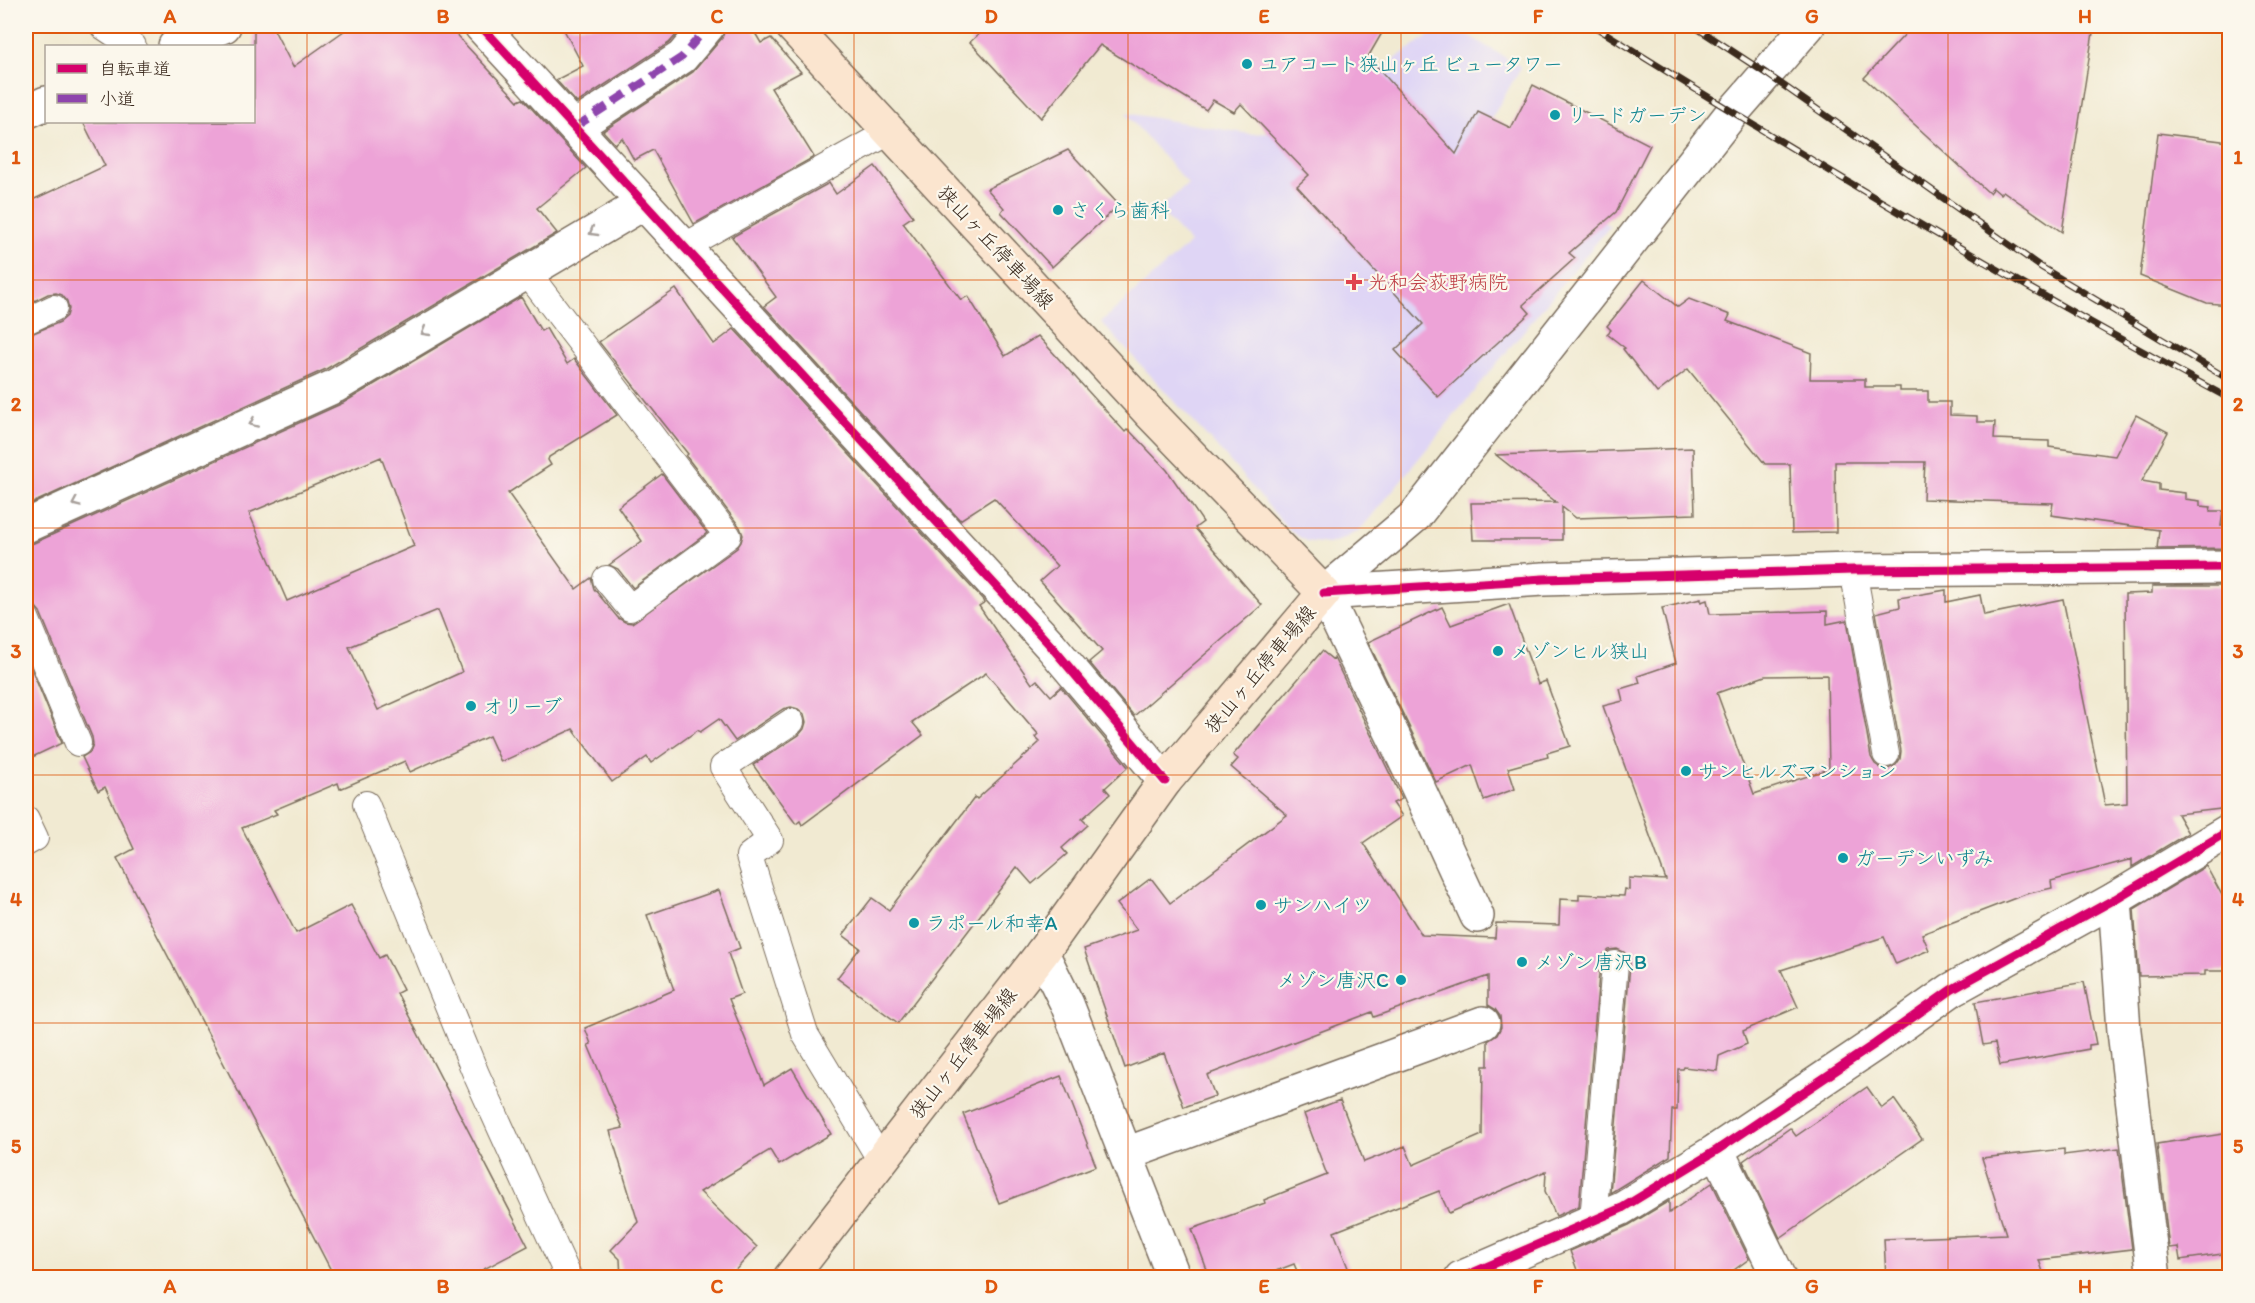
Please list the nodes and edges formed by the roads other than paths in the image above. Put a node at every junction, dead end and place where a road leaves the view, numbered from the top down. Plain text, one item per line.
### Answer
1 (104, 26) edge
2 (224, 26) edge
3 (481, 26) edge
4 (708, 26) edge
5 (792, 26) edge
6 (1808, 26) edge
7 (132, 45) edge
8 (178, 45) edge
9 (45, 103) edge
10 (26, 112) edge
11 (575, 127) junction
12 (889, 132) junction
13 (644, 203) junction
14 (685, 246) junction
15 (525, 272) junction
16 (54, 308) dead end
17 (26, 321) edge
18 (26, 526) edge
19 (2229, 567) edge
20 (1853, 570) junction
21 (606, 579) dead end
22 (1324, 593) junction
23 (26, 618) edge
24 (791, 722) dead end
25 (78, 743) dead end
26 (1886, 754) dead end
27 (1165, 781) junction
28 (366, 804) dead end
29 (26, 819) edge
30 (2229, 830) edge
31 (26, 843) edge
32 (2115, 899) junction
33 (1477, 916) dead end
34 (1042, 953) junction
35 (1615, 964) dead end
36 (1483, 1023) dead end
37 (1717, 1150) junction
38 (1126, 1154) junction
39 (880, 1159) junction
40 (1593, 1220) junction
41 (569, 1278) edge
42 (790, 1278) edge
43 (1174, 1278) edge
44 (1461, 1278) edge
45 (1779, 1278) edge
46 (2154, 1278) edge

1 - 7 lane
2 - 8 street
3 - 11 street
4 - 11 street
5 - 12 main road, 狭山ヶ丘停車場線
6 - 22 street
9 - 10 street
11 - 13 street
12 - 14 lane
12 - 22 main road, 狭山ヶ丘停車場線
13 - 14 street
13 -> 15 street
14 - 27 street
15 -> 18 street
15 - 21 lane
16 - 17 lane
19 - 20 street
20 - 22 street
20 - 26 lane
22 - 27 main road, 狭山ヶ丘停車場線
22 - 33 street
23 - 25 lane
24 - 39 lane
27 - 34 main road, 狭山ヶ丘停車場線
28 - 41 lane
29 - 31 lane
30 - 32 street
32 - 37 street
32 - 46 street
34 - 38 street
34 - 39 main road, 狭山ヶ丘停車場線
35 - 40 lane
36 - 38 street
37 - 40 street
37 - 45 street
38 - 43 street
39 - 42 main road, 狭山ヶ丘停車場線
40 - 44 street

